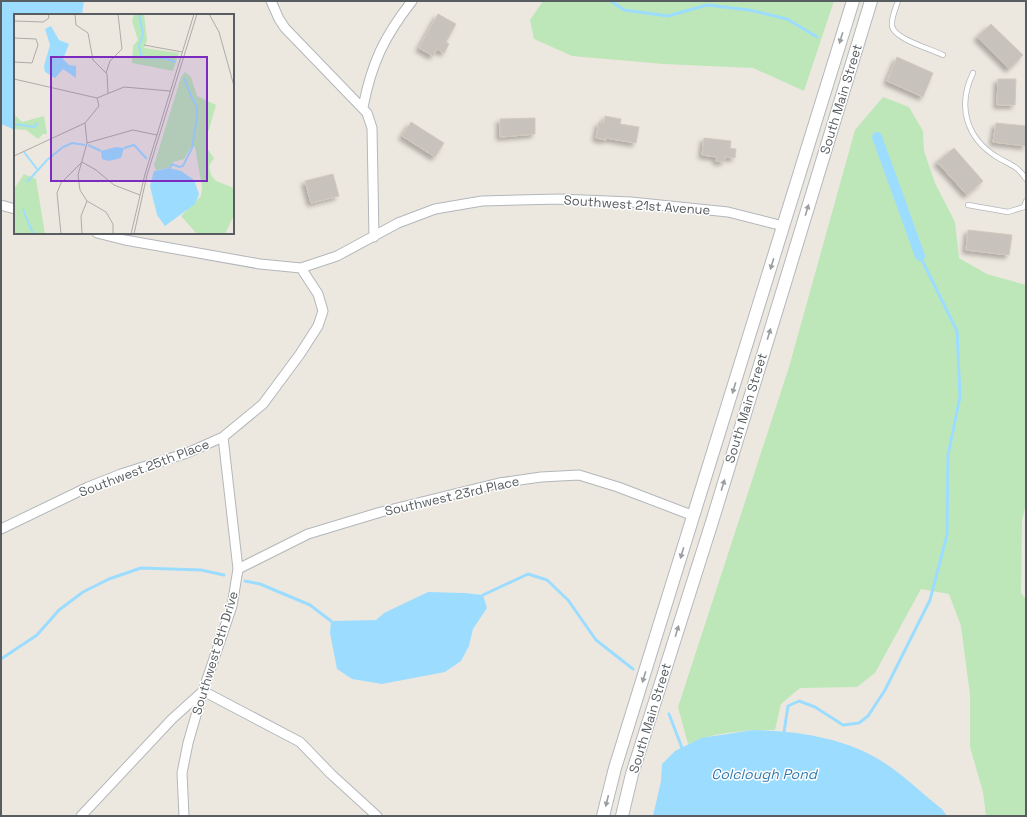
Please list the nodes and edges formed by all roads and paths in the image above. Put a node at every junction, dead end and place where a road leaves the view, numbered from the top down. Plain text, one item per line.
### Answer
1 (271, 1) edge
2 (412, 1) edge
3 (853, 1) edge
4 (872, 1) edge
5 (898, 1) edge
6 (943, 54) dead end
7 (973, 73) dead end
8 (363, 107) junction
9 (1026, 179) edge
10 (1026, 200) edge
11 (1, 205) edge
12 (968, 205) dead end
13 (14, 210) edge
14 (783, 226) junction
15 (101, 234) edge
16 (800, 234) junction
17 (374, 237) junction
18 (301, 268) junction
19 (223, 437) junction
20 (694, 516) junction
21 (712, 522) junction
22 (1, 529) edge
23 (238, 569) junction
24 (203, 691) junction
25 (81, 816) edge
26 (184, 816) edge
27 (377, 816) edge
28 (603, 816) edge
29 (622, 816) edge

1 - 8 street
2 - 8 street
3 -> 14 main road, South Main Street
16 -> 4 main road, South Main Street
5 - 6 lane
7 - 9 lane
8 - 17 street
10 - 12 lane
11 - 13 street
14 - 16 main road
14 - 17 street, Southwest 21st Avenue
14 -> 20 main road, South Main Street
15 - 18 street, Southwest 21st Avenue
21 -> 16 main road, South Main Street
17 - 18 street, Southwest 21st Avenue
18 - 19 street
19 - 22 street, Southwest 25th Place
19 - 23 street, Southwest 8th Drive
20 - 21 main road
20 - 23 street, Southwest 23rd Place
20 -> 28 main road, South Main Street
29 -> 21 main road, South Main Street
23 - 24 street, Southwest 8th Drive
24 - 25 street
24 - 26 street, Southwest 8th Drive
24 - 27 street

